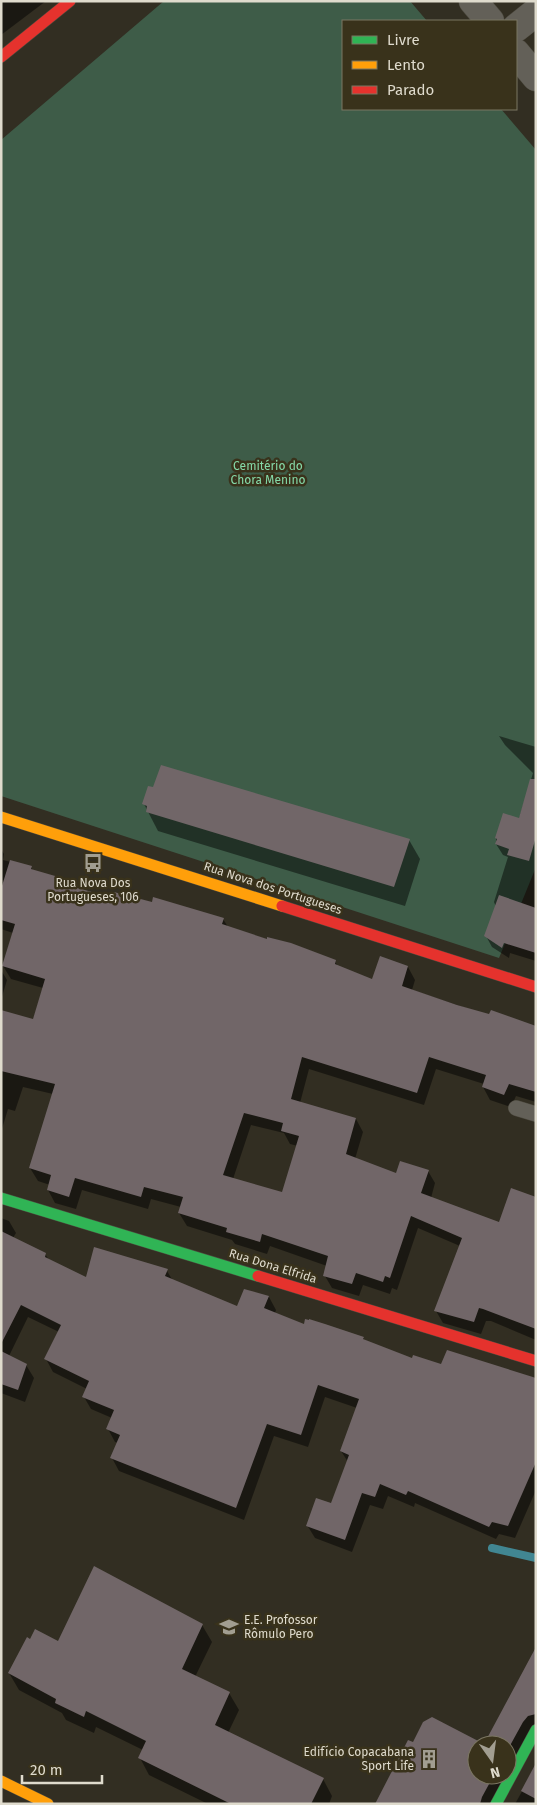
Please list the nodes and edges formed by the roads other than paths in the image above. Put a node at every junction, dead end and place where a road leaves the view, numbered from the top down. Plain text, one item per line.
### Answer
1 (70, 1) edge
2 (473, 1) edge
3 (536, 12) edge
4 (489, 20) edge
5 (517, 27) edge
6 (517, 54) edge
7 (1, 58) edge
8 (536, 77) edge
9 (1, 817) edge
10 (536, 987) edge
11 (516, 1108) dead end
12 (536, 1114) edge
13 (1, 1198) edge
14 (536, 1361) edge
15 (536, 1730) edge
16 (1, 1781) edge
17 (48, 1804) edge
18 (496, 1804) edge

1 - 7 street
2 - 4 street
3 - 5 street
6 - 8 street
9 - 10 street, Rua Nova dos Portugueses
11 - 12 lane
13 - 14 street, Rua Dona Elfrida
15 - 18 street
16 - 17 street

